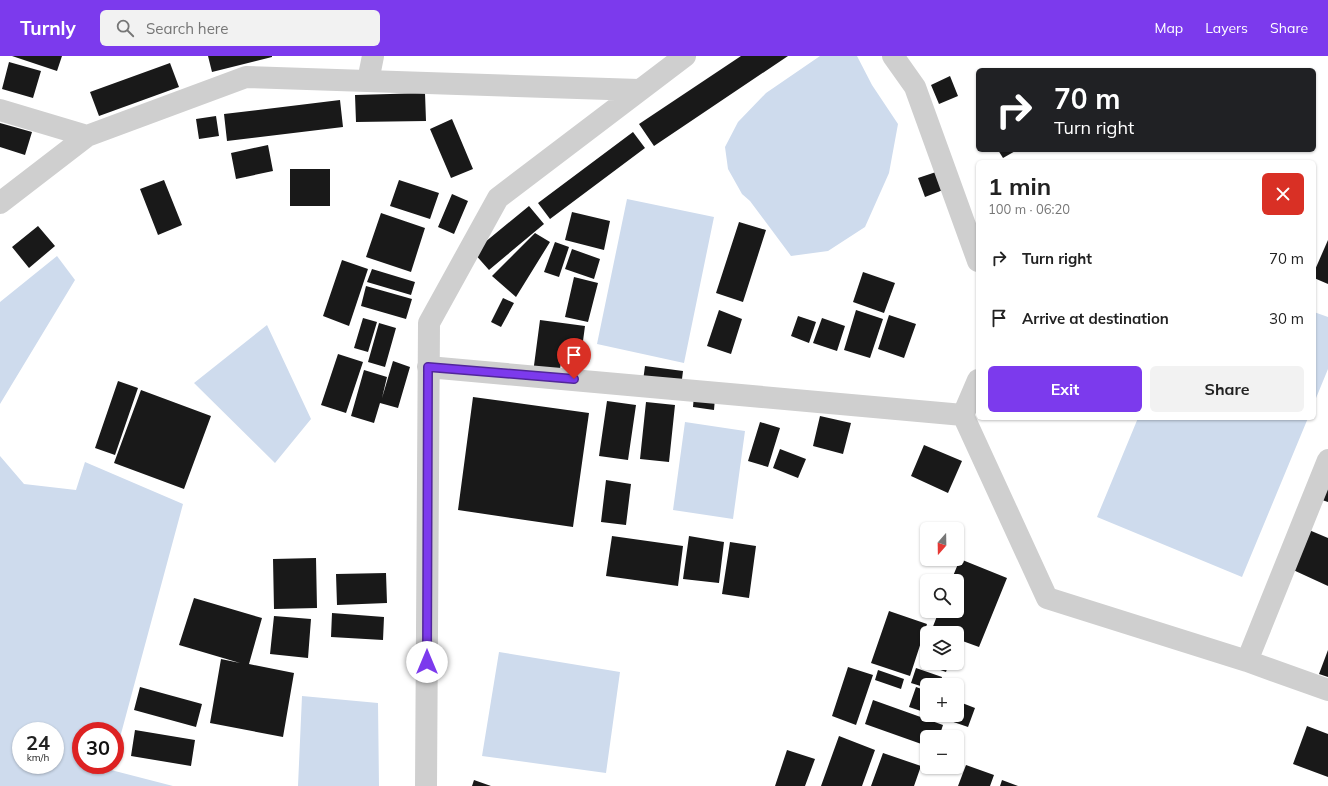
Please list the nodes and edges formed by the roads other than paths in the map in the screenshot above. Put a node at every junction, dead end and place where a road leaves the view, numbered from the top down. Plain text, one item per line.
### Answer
1 (373, 56) edge
2 (684, 56) edge
3 (893, 56) edge
4 (368, 81) junction
5 (639, 90) junction
6 (0, 110) edge
7 (87, 136) junction
8 (0, 203) edge
9 (976, 255) edge
10 (428, 367) junction
11 (976, 384) edge
12 (962, 415) junction
13 (1328, 460) edge
14 (1247, 661) junction
15 (1328, 690) edge
16 (426, 786) edge

1 - 4 street
2 - 5 street
3 - 9 street
4 - 5 street
4 - 7 street
5 - 10 street
6 - 7 street
7 - 8 street
10 - 12 street
10 - 16 street
11 - 12 street
12 - 14 street
13 - 14 street
14 - 15 street

